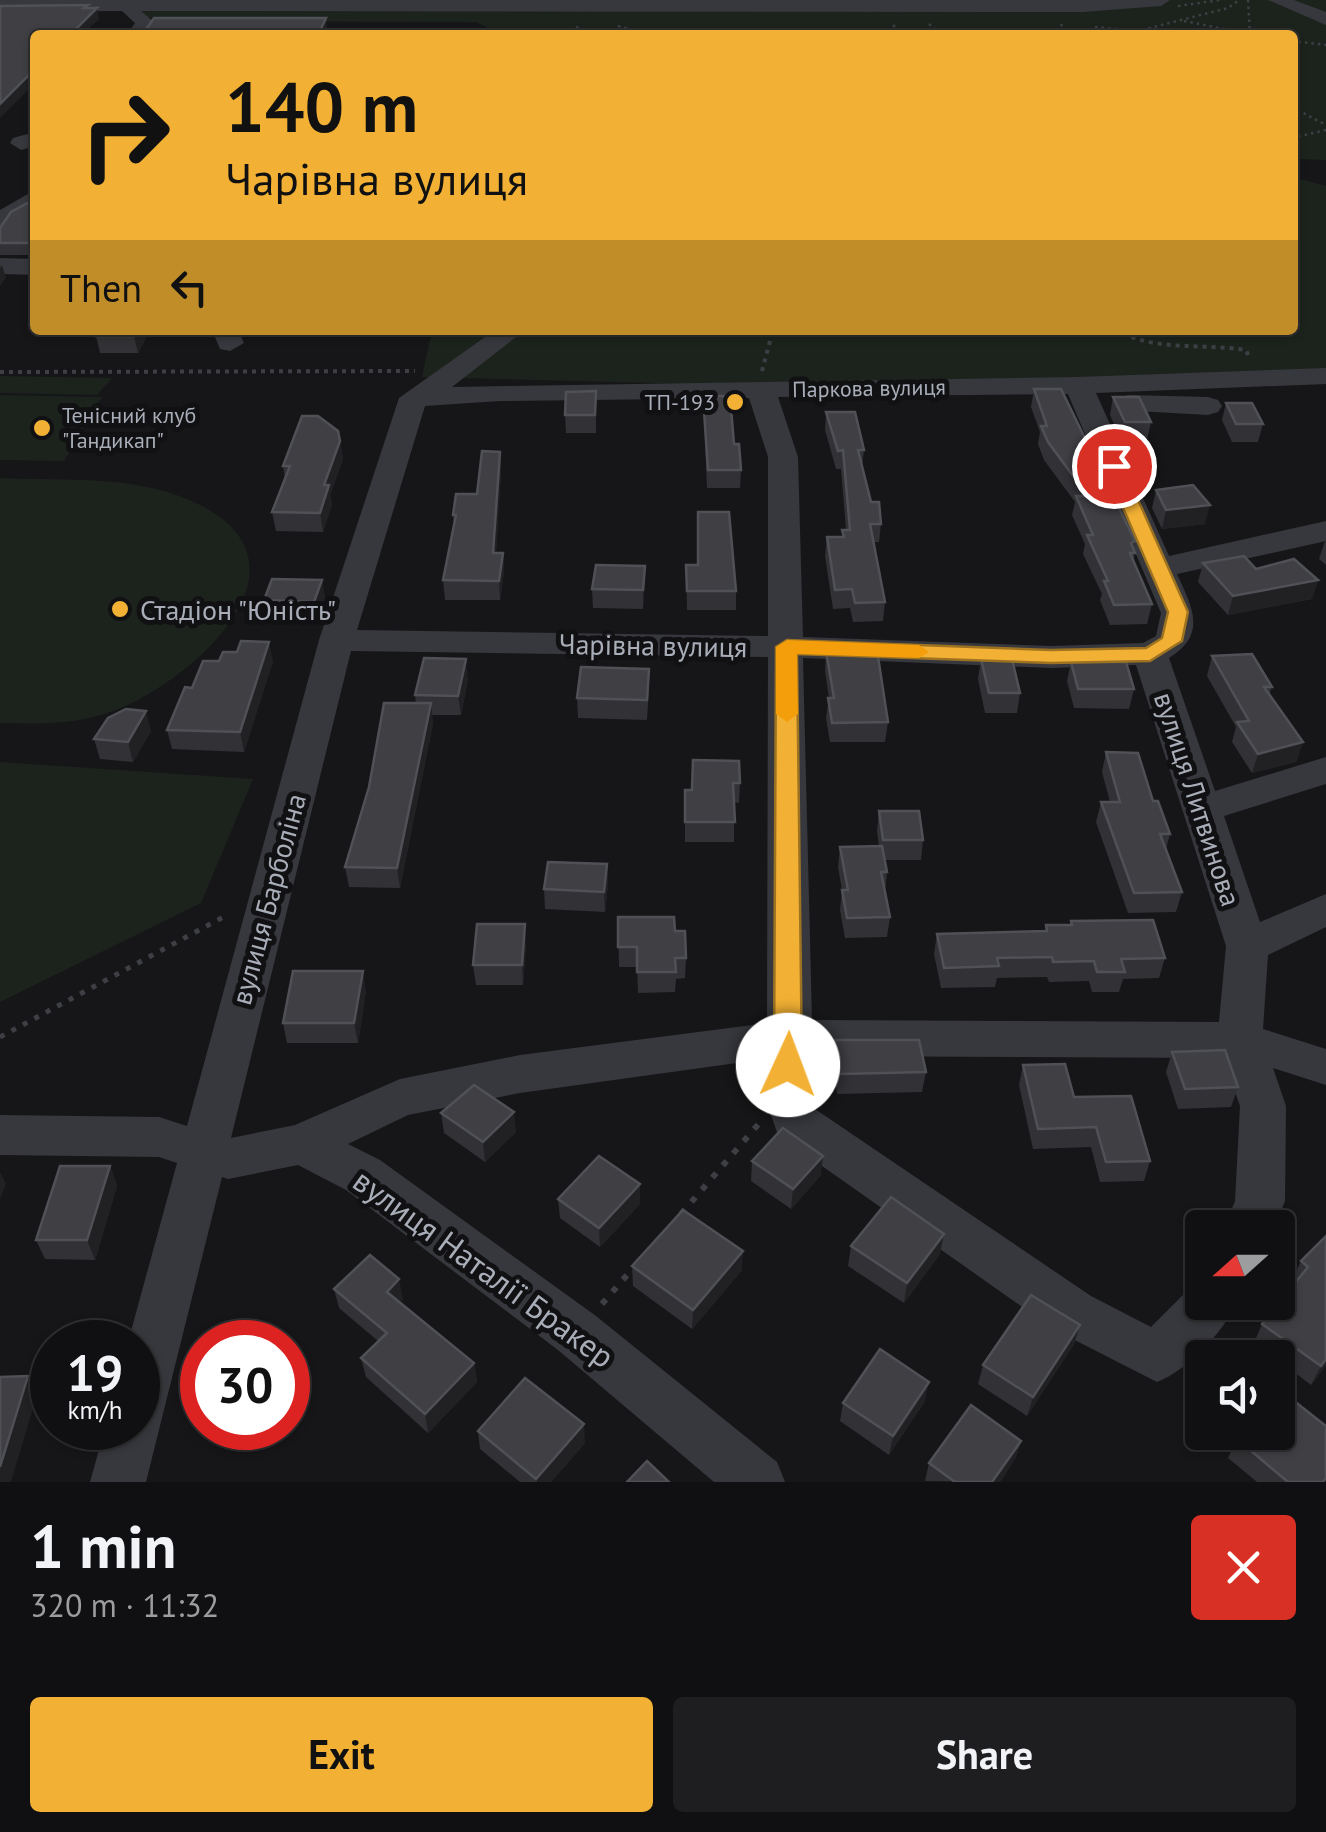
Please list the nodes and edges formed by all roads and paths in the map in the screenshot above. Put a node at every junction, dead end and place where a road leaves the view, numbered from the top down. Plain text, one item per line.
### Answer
1 (1239, 0) edge
2 (1248, 0) edge
3 (1278, 0) edge
4 (615, 1) edge
5 (912, 2) edge
6 (122, 3) edge
7 (0, 6) edge
8 (1164, 9) edge
9 (1326, 18) edge
10 (1183, 21) junction
11 (925, 22) dead end
12 (1061, 24) dead end
13 (620, 29) edge
14 (140, 30) edge
15 (935, 30) edge
16 (1064, 30) edge
17 (1139, 30) edge
18 (1229, 30) edge
19 (1250, 30) edge
20 (1298, 43) edge
21 (1326, 45) edge
22 (1298, 110) edge
23 (1326, 127) edge
24 (1298, 136) edge
25 (30, 200) edge
26 (0, 221) edge
27 (0, 266) edge
28 (30, 267) edge
29 (506, 335) edge
30 (772, 335) edge
31 (1126, 335) edge
32 (1246, 362) dead end
33 (0, 372) edge
34 (458, 372) junction
35 (1326, 376) edge
36 (761, 390) junction
37 (1082, 394) junction
38 (413, 398) junction
39 (1208, 406) dead end
40 (1326, 531) edge
41 (1158, 568) junction
42 (336, 640) junction
43 (787, 647) junction
44 (1150, 654) junction
45 (1326, 770) edge
46 (1203, 806) junction
47 (272, 891) junction
48 (1326, 909) edge
49 (1247, 946) junction
50 (0, 1036) edge
51 (790, 1038) junction
52 (1240, 1040) junction
53 (1326, 1067) edge
54 (786, 1092) junction
55 (0, 1135) edge
56 (302, 1144) junction
57 (202, 1150) junction
58 (1257, 1210) edge
59 (668, 1228) edge
60 (642, 1258) edge
61 (160, 1320) edge
62 (1193, 1320) edge
63 (577, 1333) junction
64 (126, 1450) edge
65 (118, 1482) edge
66 (757, 1482) edge

1 - 10 path
2 - 19 path
3 - 9 street
4 - 5 street
4 - 6 street
4 - 13 street
5 - 8 street
6 - 7 street
6 - 14 street
8 - 10 path
10 - 17 path
10 - 18 path
11 - 15 path
12 - 16 path
20 - 21 path
22 - 23 path
23 - 24 path
25 - 26 street
27 - 28 street
29 - 34 street
30 - 36 path
31 - 32 path
33 - 34 path
34 - 38 street
35 - 37 street, Паркова вулиця
36 - 37 street, Паркова вулиця
36 - 38 street, Паркова вулиця
36 - 43 street
37 - 39 street
37 - 41 street, вулиця Литвинова
38 - 42 street, вулиця Барболіна
40 - 41 street
41 - 44 street, вулиця Литвинова
42 - 43 street, Чарівна вулиця
42 - 47 street, вулиця Барболіна
43 - 44 street, Чарівна вулиця
43 - 51 street
44 - 46 street, вулиця Литвинова
45 - 46 street
46 - 49 street, вулиця Литвинова
47 - 50 path
47 - 57 street, вулиця Барболіна
48 - 49 street
49 - 52 street
51 - 52 street
51 - 54 street
51 - 56 street
52 - 53 street
52 - 58 street
54 - 59 path
54 - 62 street
55 - 57 street
56 - 57 street
56 - 63 street, вулиця Наталії Бракер
57 - 61 street, вулиця Барболіна
60 - 63 path
63 - 66 street, вулиця Наталії Бракер
64 - 65 street

